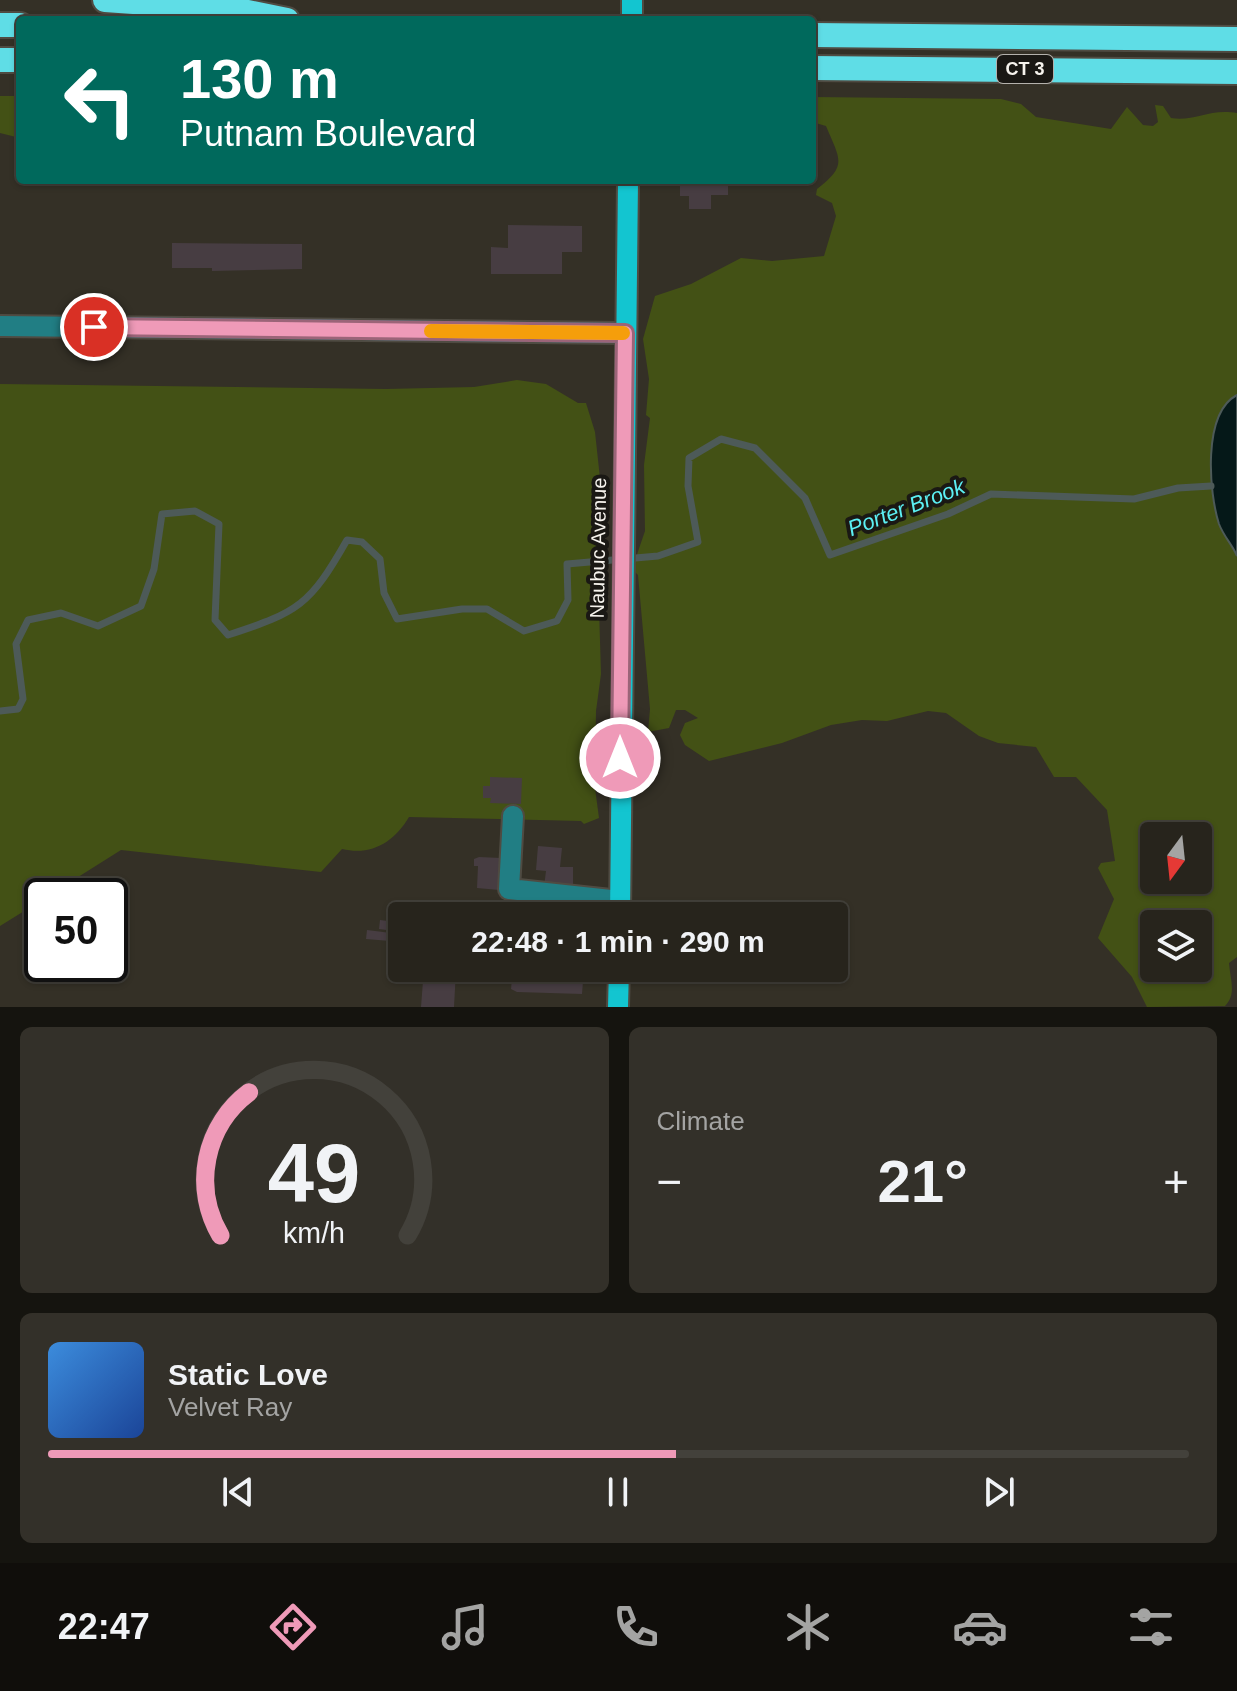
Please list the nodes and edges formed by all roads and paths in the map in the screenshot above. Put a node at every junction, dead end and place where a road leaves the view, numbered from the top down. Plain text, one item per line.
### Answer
1 (105, 0) edge
2 (267, 16) edge
3 (816, 35) edge
4 (1237, 39) edge
5 (816, 68) edge
6 (1237, 72) edge
7 (628, 184) edge
8 (0, 326) edge
9 (625, 333) junction
10 (513, 816) dead end
11 (581, 902) edge
12 (620, 902) edge
13 (619, 982) edge
14 (618, 1007) edge

1 - 2 highway
3 - 4 highway, CT 3
5 - 6 highway, CT 3
7 - 9 main road, Naubuc Avenue
8 - 9 street
9 - 12 main road, Naubuc Avenue
10 - 11 street
13 - 14 main road

